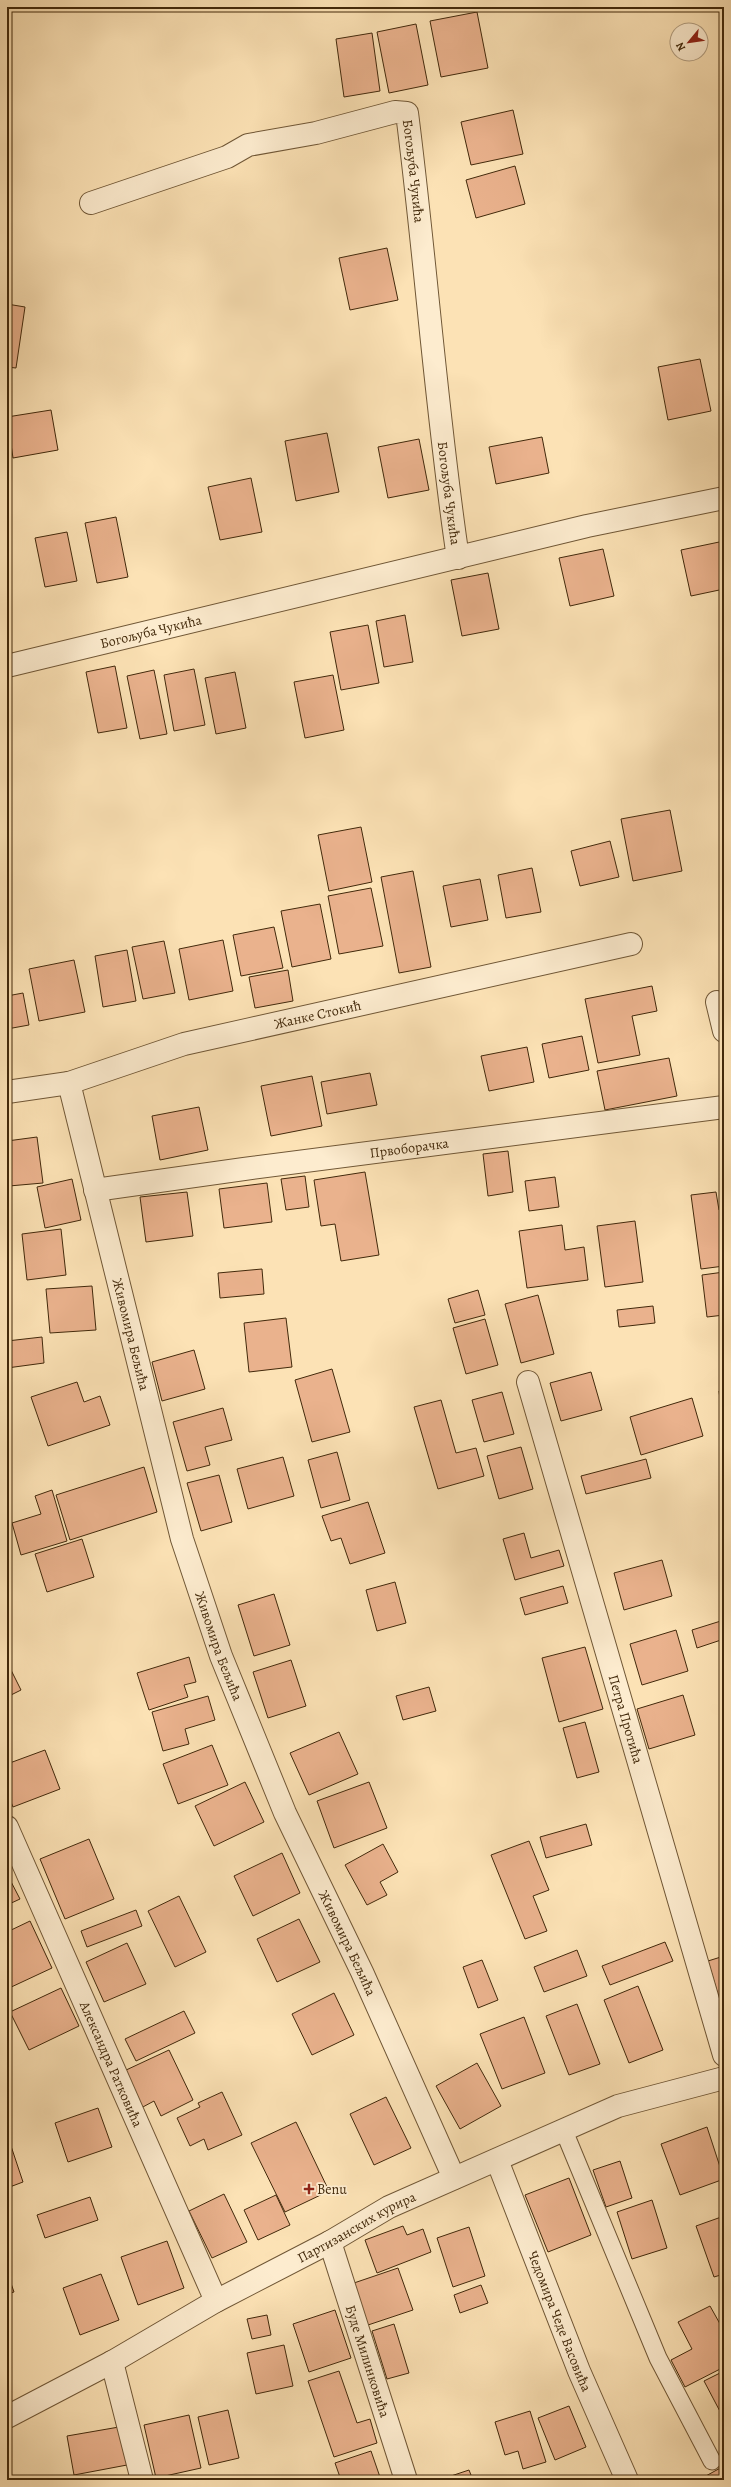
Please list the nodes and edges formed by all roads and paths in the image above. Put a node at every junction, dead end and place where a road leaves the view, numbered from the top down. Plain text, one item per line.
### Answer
1 (91, 203) dead end
2 (724, 498) edge
3 (458, 558) junction
4 (7, 666) edge
5 (631, 944) dead end
6 (717, 1002) dead end
7 (724, 1031) edge
8 (69, 1083) junction
9 (7, 1092) edge
10 (724, 1107) edge
11 (95, 1190) junction
12 (528, 1382) dead end
13 (7, 1827) edge
14 (724, 2055) edge
15 (724, 2078) edge
16 (564, 2131) junction
17 (497, 2160) junction
18 (454, 2178) junction
19 (330, 2242) junction
20 (216, 2301) junction
21 (112, 2362) junction
22 (7, 2417) edge
23 (712, 2462) dead end
24 (142, 2480) edge
25 (406, 2480) edge
26 (627, 2480) edge

1 - 3 street, Богољуба Чукића
2 - 3 street, Богољуба Чукића
3 - 4 street, Богољуба Чукића
5 - 8 street, Жанке Стокић
6 - 7 street
8 - 9 street, Жанке Стокић
8 - 11 street, Живомира Бељића
10 - 11 street, Првоборачка
11 - 18 street, Живомира Бељића
12 - 14 street, Петра Протића
13 - 20 street, Александра Ратковића
15 - 16 street, Партизанских курира
16 - 17 street, Партизанских курира
16 - 23 lane
17 - 18 street, Партизанских курира
17 - 26 street, Чедомира Чеде Васовића
18 - 19 street, Партизанских курира
19 - 20 street, Партизанских курира
19 - 25 street, Буде Милинковића
20 - 21 street, Партизанских курира
21 - 22 street, Партизанских курира
21 - 24 street

